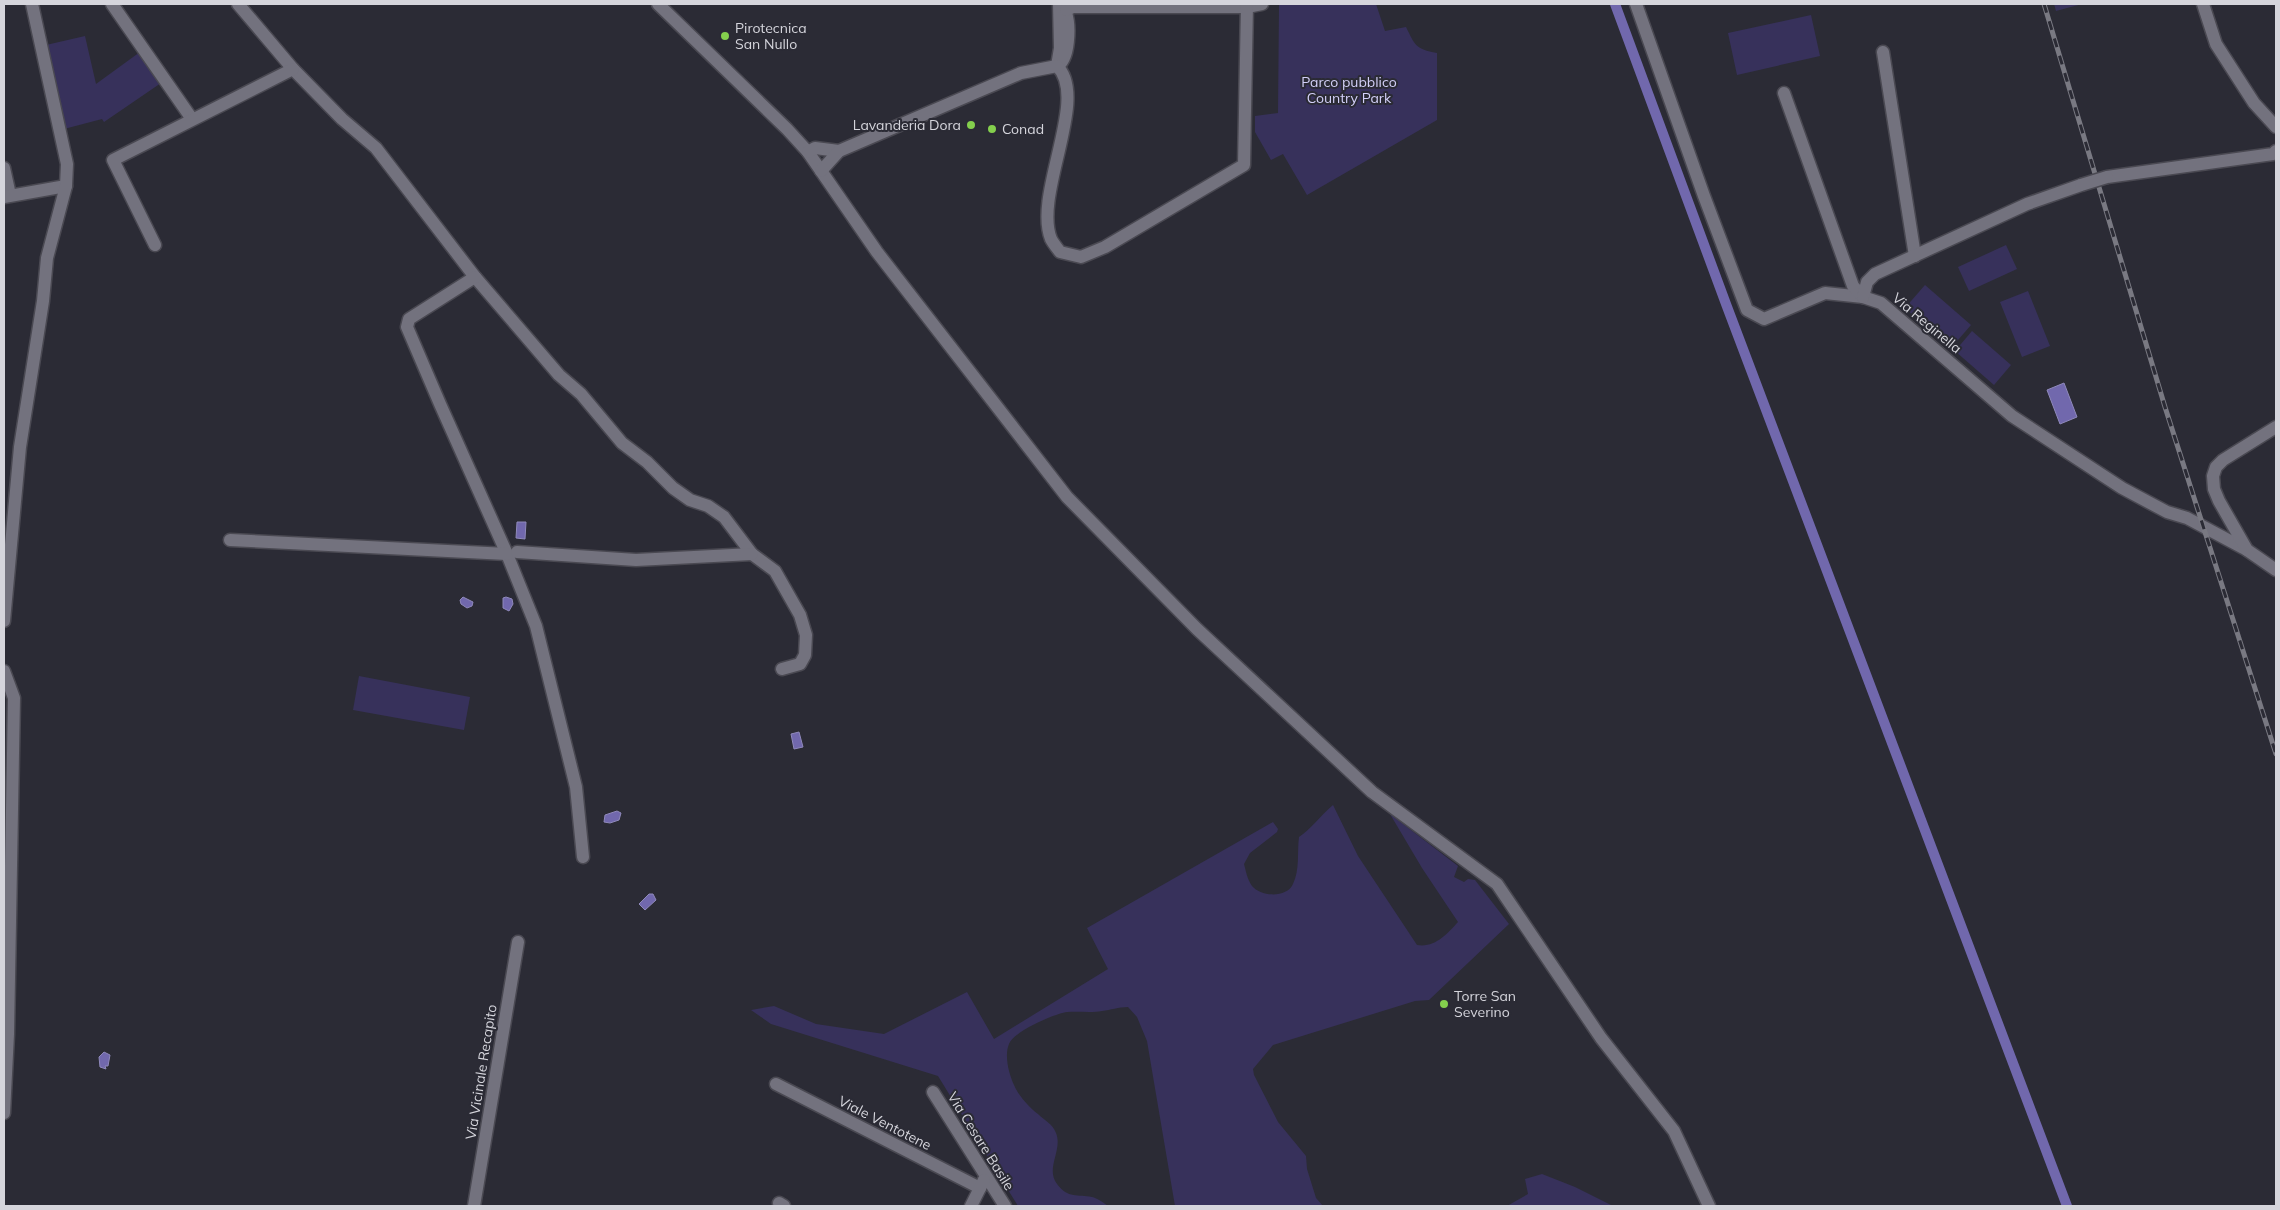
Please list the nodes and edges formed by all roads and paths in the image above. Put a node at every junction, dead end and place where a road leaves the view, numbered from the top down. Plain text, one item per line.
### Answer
1 (32, 4) edge
2 (112, 4) edge
3 (238, 4) edge
4 (658, 4) edge
5 (1262, 4) edge
6 (1636, 4) edge
7 (2203, 4) edge
8 (1247, 5) edge
9 (1061, 6) edge
10 (1883, 52) dead end
11 (1057, 66) junction
12 (293, 69) junction
13 (1784, 93) dead end
14 (192, 119) junction
15 (2276, 127) edge
16 (839, 151) junction
17 (2276, 151) edge
18 (808, 152) junction
19 (4, 168) edge
20 (821, 171) junction
21 (66, 186) junction
22 (7, 196) edge
23 (155, 245) dead end
24 (1916, 256) junction
25 (475, 277) junction
26 (1863, 297) junction
27 (2276, 427) edge
28 (230, 540) dead end
29 (2247, 550) junction
30 (512, 553) junction
31 (752, 554) junction
32 (2276, 570) edge
33 (4, 621) edge
34 (782, 669) dead end
35 (4, 671) edge
36 (583, 856) dead end
37 (518, 942) dead end
38 (776, 1084) dead end
39 (933, 1092) dead end
40 (4, 1113) edge
41 (986, 1176) junction
42 (980, 1188) junction
43 (474, 1206) edge
44 (971, 1206) edge
45 (1005, 1206) edge
46 (1709, 1206) edge

1 - 21 street
2 - 14 street
3 - 12 street
4 - 18 street
5 - 8 street
6 - 26 street, Via Reginella
7 - 15 street
8 - 9 street
8 - 11 street
9 - 11 street
10 - 24 street
11 - 16 street
12 - 14 street
12 - 25 street
13 - 26 street
14 - 23 street
16 - 18 street
16 - 20 street
17 - 24 street, bridge
18 - 20 street
19 - 22 street
20 - 46 street
21 - 22 street
21 - 33 street
24 - 26 street
25 - 30 street
25 - 31 street
26 - 29 street, Via Reginella
27 - 29 street, Via Reginella
28 - 30 street
29 - 32 street, Via Reginella
30 - 31 street
30 - 36 street
31 - 34 street
35 - 40 street
37 - 43 street, Via Vicinale Recapito
38 - 42 street, Viale Ventotene
39 - 41 street, Via Cesare Basile
41 - 42 street
41 - 45 street, Via Cesare Basile
42 - 44 street

